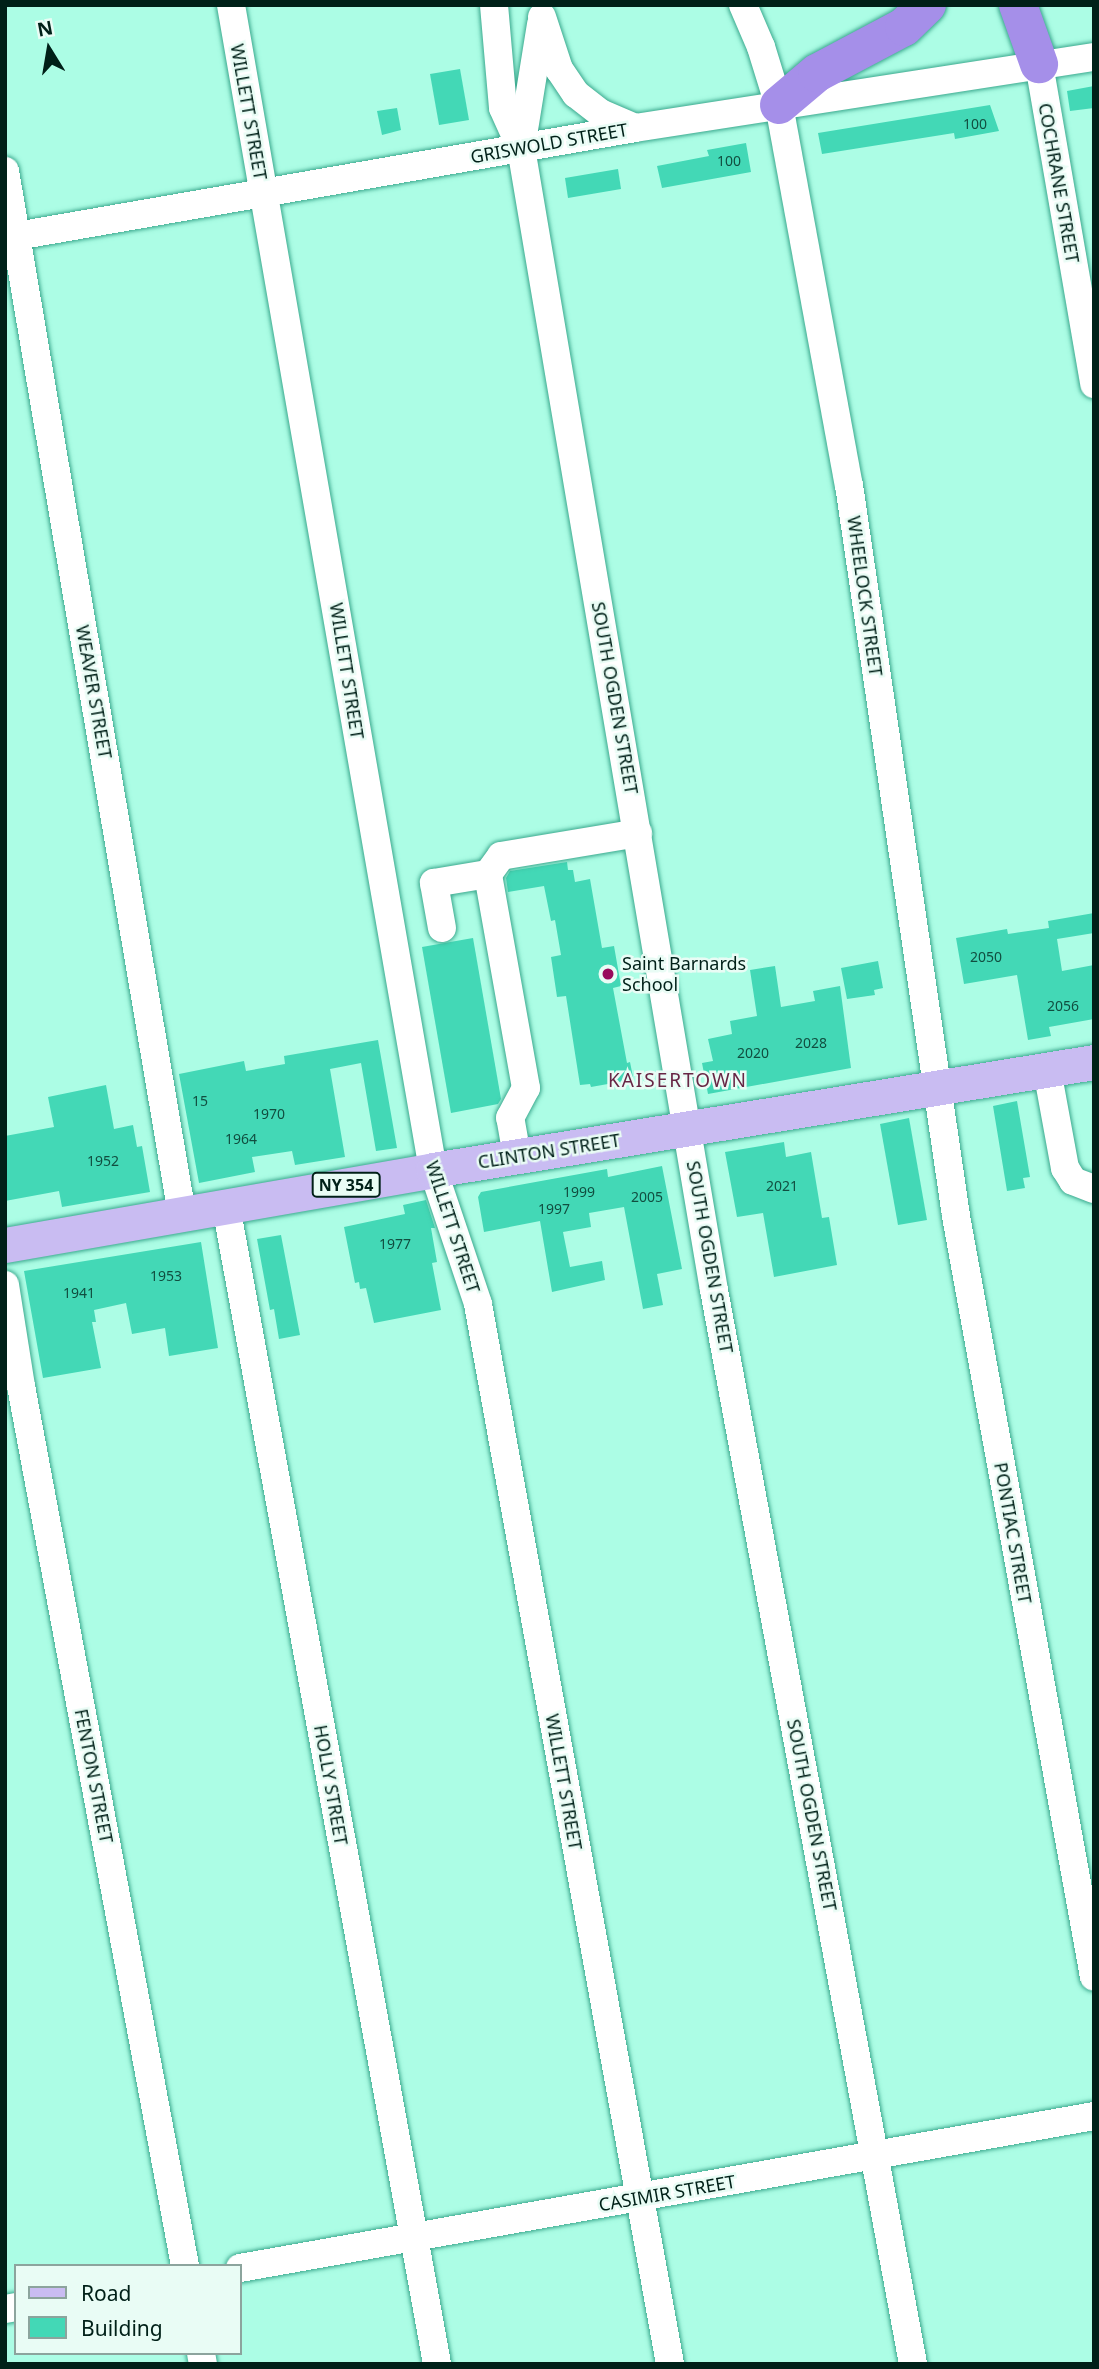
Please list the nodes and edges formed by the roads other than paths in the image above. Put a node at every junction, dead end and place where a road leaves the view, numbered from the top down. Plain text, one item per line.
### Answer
1 (231, 5) edge
2 (494, 5) edge
3 (743, 5) edge
4 (926, 5) edge
5 (1018, 5) edge
6 (1038, 5) edge
7 (542, 11) edge
8 (1094, 57) edge
9 (1039, 64) junction
10 (779, 105) junction
11 (635, 128) junction
12 (521, 148) junction
13 (5, 171) edge
14 (263, 193) junction
15 (11, 237) edge
16 (1094, 384) edge
17 (638, 833) junction
18 (488, 874) junction
19 (442, 928) dead end
20 (1094, 1062) edge
21 (1047, 1070) junction
22 (938, 1089) junction
23 (688, 1129) junction
24 (517, 1156) junction
25 (433, 1170) junction
26 (1094, 1189) edge
27 (226, 1206) junction
28 (182, 1214) junction
29 (5, 1245) edge
30 (5, 1285) edge
31 (1094, 1977) edge
32 (1094, 2116) edge
33 (875, 2157) junction
34 (639, 2198) junction
35 (414, 2237) junction
36 (185, 2264) edge
37 (242, 2268) edge
38 (437, 2364) edge
39 (670, 2364) edge
40 (913, 2364) edge

1 - 14 street, WILLETT STREET
2 - 12 street, SOUTH OGDEN STREET
3 - 10 street, WHEELOCK STREET
4 - 10 highway
5 - 9 highway
6 - 9 highway
7 - 11 street
7 - 12 street, SOUTH OGDEN STREET
8 - 9 street, GRISWOLD STREET
9 - 10 street, GRISWOLD STREET
9 - 16 street, COCHRANE STREET
10 - 11 street, GRISWOLD STREET
10 - 22 street, WHEELOCK STREET
11 - 12 street, GRISWOLD STREET
12 - 14 street, GRISWOLD STREET
12 - 17 street, SOUTH OGDEN STREET
13 - 15 street, WEAVER STREET
14 - 15 street, GRISWOLD STREET
14 - 25 street, WILLETT STREET
15 - 28 street, WEAVER STREET
17 - 18 street
17 - 23 street, SOUTH OGDEN STREET
18 - 19 street
18 - 24 street
20 - 21 main road, CLINTON STREET / NY 354
21 - 22 main road, CLINTON STREET / NY 354
21 - 26 street
22 - 23 main road, CLINTON STREET / NY 354
22 - 31 street, PONTIAC STREET
23 - 24 main road, CLINTON STREET / NY 354
23 - 33 street, SOUTH OGDEN STREET
24 - 25 main road, CLINTON STREET / NY 354
25 - 27 main road, CLINTON STREET / NY 354
25 - 34 street, WILLETT STREET
27 - 28 main road, CLINTON STREET / NY 354
27 - 35 street, HOLLY STREET
28 - 29 main road, CLINTON STREET / NY 354
30 - 36 street, FENTON STREET
32 - 33 street, CASIMIR STREET
33 - 34 street, CASIMIR STREET
33 - 40 street, SOUTH OGDEN STREET
34 - 35 street, CASIMIR STREET
34 - 39 street, WILLETT STREET
35 - 37 street, CASIMIR STREET
35 - 38 street, HOLLY STREET

